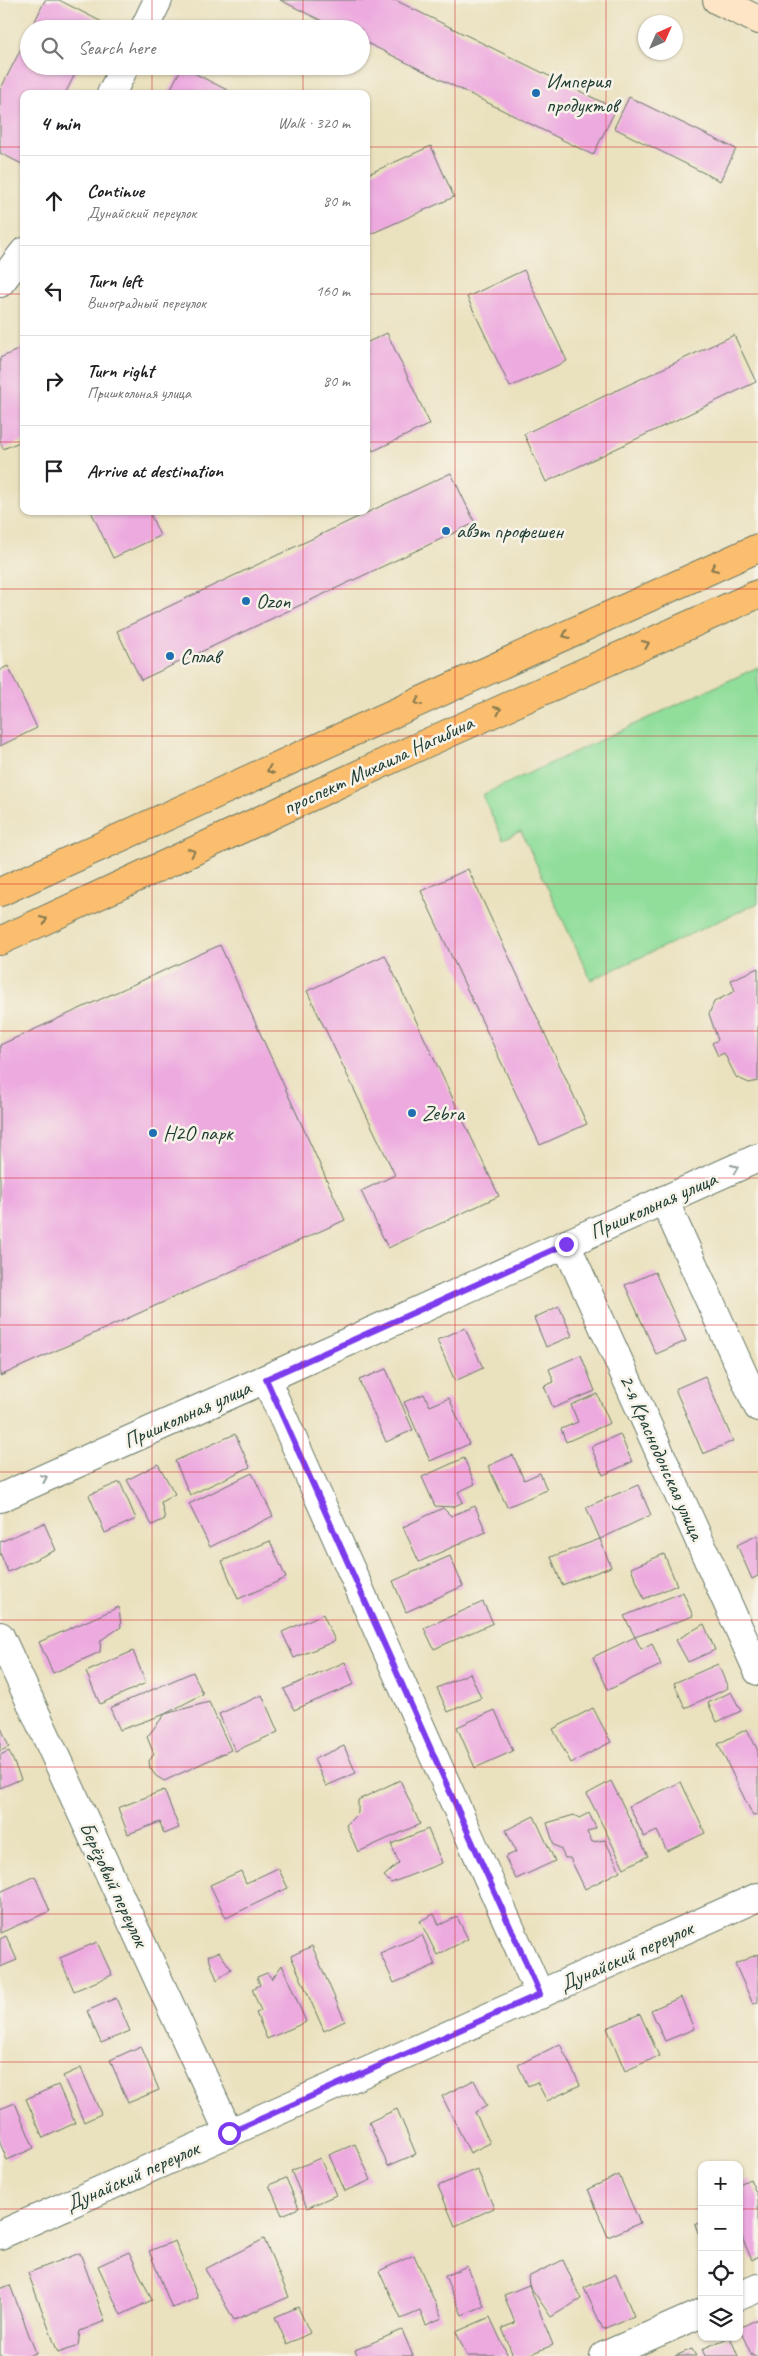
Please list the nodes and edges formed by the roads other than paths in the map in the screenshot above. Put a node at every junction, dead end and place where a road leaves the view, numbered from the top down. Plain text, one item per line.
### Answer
1 (158, 0) edge
2 (717, 0) edge
3 (148, 20) edge
4 (758, 20) edge
5 (120, 75) edge
6 (113, 90) edge
7 (20, 257) edge
8 (0, 283) edge
9 (758, 548) edge
10 (758, 594) edge
11 (0, 892) edge
12 (0, 941) edge
13 (758, 1158) edge
14 (664, 1200) junction
15 (566, 1244) junction
16 (266, 1379) junction
17 (758, 1407) edge
18 (0, 1498) edge
19 (0, 1636) edge
20 (758, 1671) edge
21 (758, 1898) edge
22 (540, 1994) junction
23 (229, 2133) junction
24 (0, 2235) edge
25 (758, 2288) edge
26 (743, 2294) edge
27 (698, 2314) edge
28 (604, 2356) edge

1 - 3 street
2 - 4 street
5 - 6 street
7 - 8 street
9 -> 11 main road, проспект Михаила Нагибина
12 -> 10 main road, проспект Михаила Нагибина
14 -> 13 street, Пришкольная улица
14 - 15 street, Пришкольная улица
14 - 17 street
15 - 16 street, Пришкольная улица
15 - 20 street, 2-я Краснодонская улица
18 -> 16 street, Пришкольная улица
16 - 22 street
19 - 23 street, Берёзовый переулок
21 - 22 street, Дунайский переулок
22 - 23 street, Дунайский переулок
23 - 24 street, Дунайский переулок
25 - 26 street
27 - 28 street

